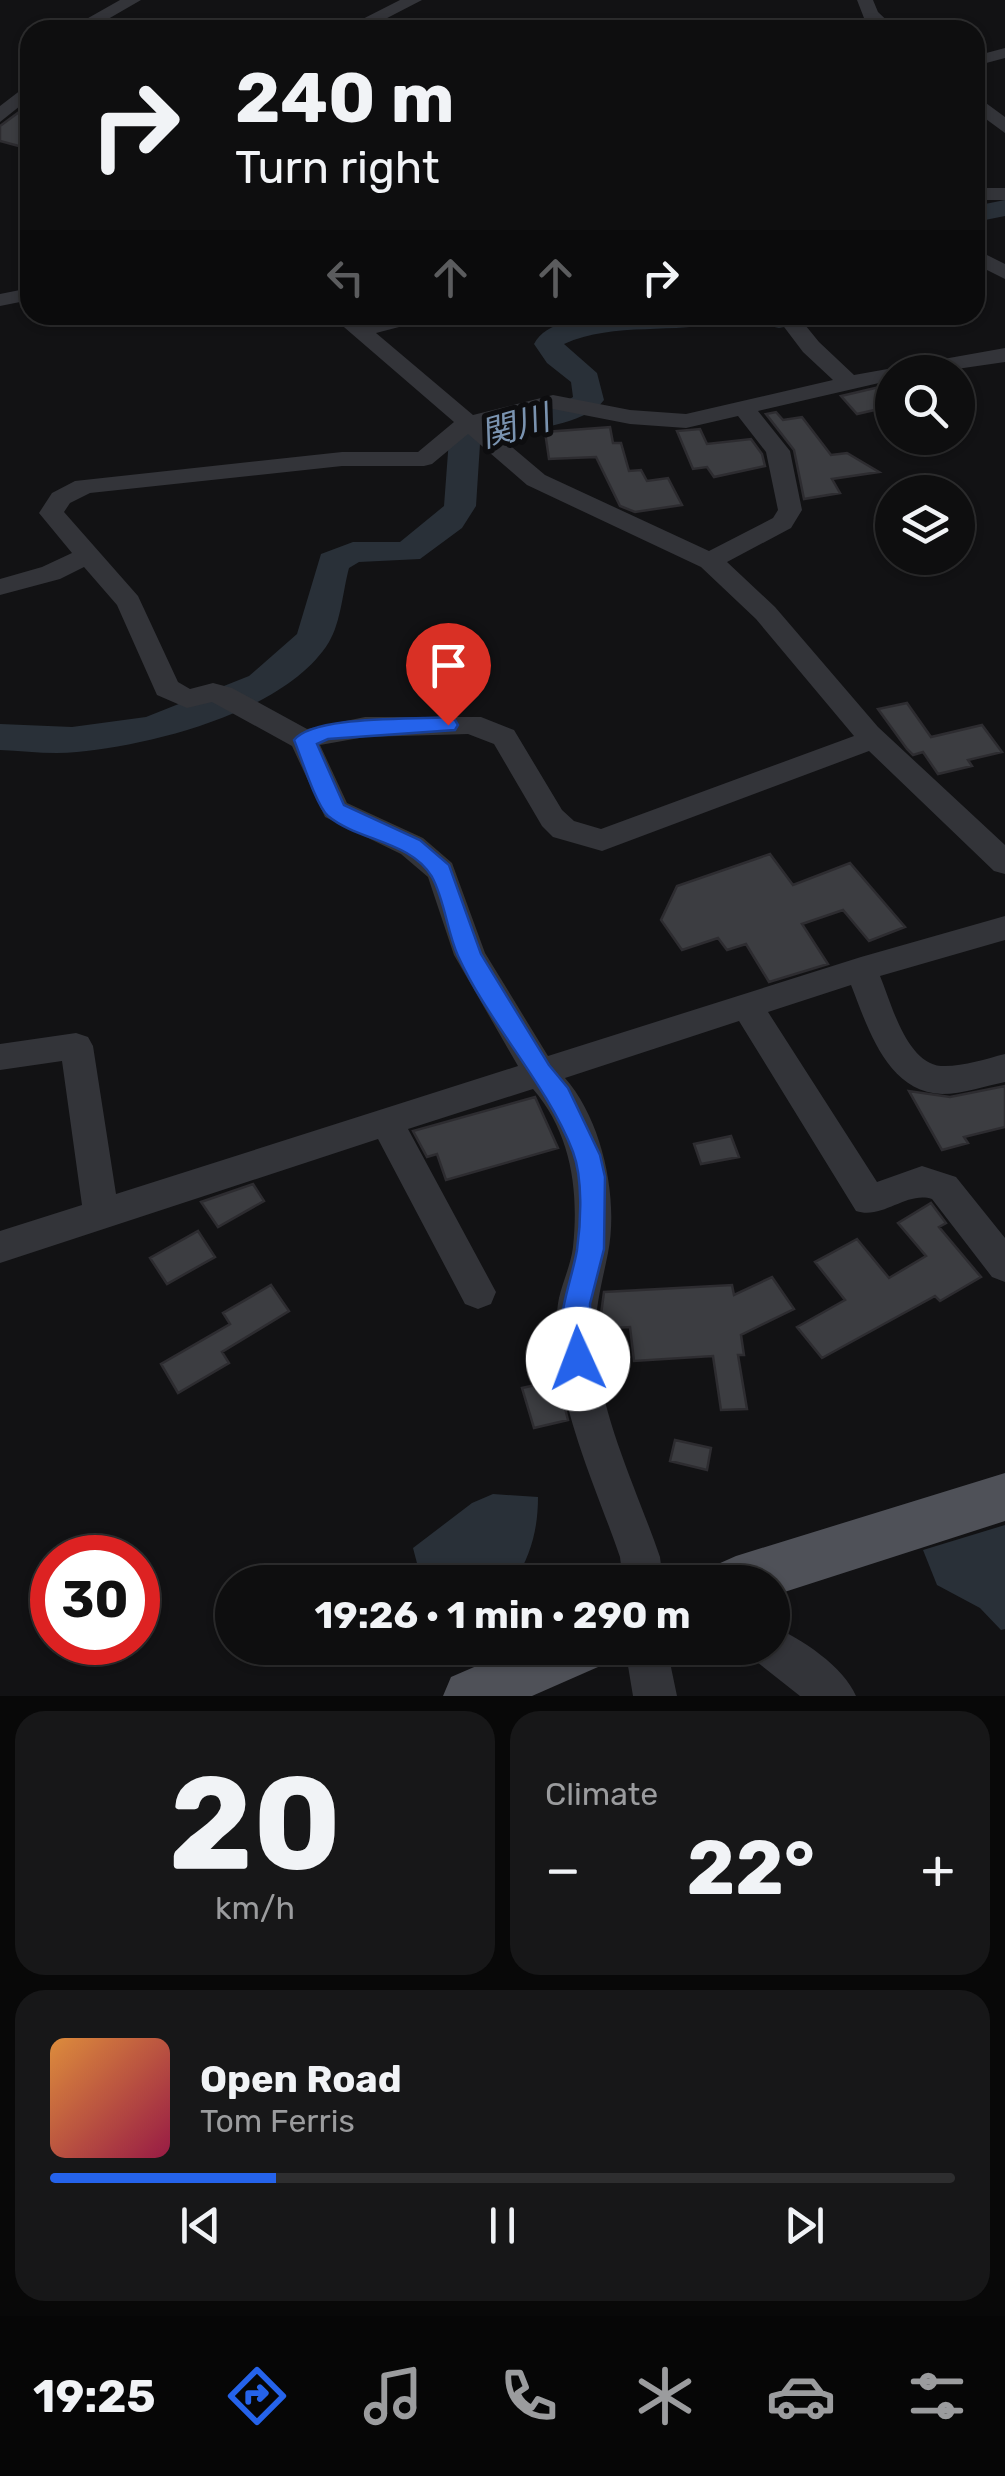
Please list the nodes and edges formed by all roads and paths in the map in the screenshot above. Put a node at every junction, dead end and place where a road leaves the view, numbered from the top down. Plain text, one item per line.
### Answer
1 (133, 0) edge
2 (414, 0) edge
3 (95, 20) edge
4 (371, 20) edge
5 (20, 97) edge
6 (985, 110) edge
7 (0, 116) edge
8 (1005, 127) edge
9 (352, 325) edge
10 (381, 325) edge
11 (795, 325) edge
12 (359, 331) junction
13 (1001, 360) edge
14 (975, 363) edge
15 (875, 377) edge
16 (850, 383) junction
17 (745, 410) junction
18 (475, 431) junction
19 (88, 554) junction
20 (710, 562) junction
21 (0, 587) edge
22 (304, 740) junction
23 (873, 740) junction
24 (1005, 863) edge
25 (1005, 928) edge
26 (861, 969) junction
27 (748, 1006) junction
28 (0, 1057) edge
29 (1005, 1068) edge
30 (540, 1073) junction
31 (386, 1121) junction
32 (100, 1214) junction
33 (0, 1246) edge
34 (1005, 1266) edge
35 (478, 1292) dead end
36 (1005, 1497) edge
37 (641, 1565) edge
38 (790, 1565) edge
39 (790, 1661) edge
40 (540, 1665) edge
41 (649, 1665) edge
42 (470, 1696) edge
43 (655, 1696) edge
44 (834, 1696) edge

1 - 3 street
2 - 4 street
5 - 7 street
6 - 8 street
9 - 12 street
10 - 12 street
11 - 16 street
12 - 18 street
13 - 14 street
15 - 16 street
16 - 17 street
17 - 18 street
17 - 20 street
18 - 19 street
18 - 20 street
19 - 21 street
19 - 22 street
20 - 23 street
22 - 23 street
22 - 30 street
23 - 24 street
25 - 26 street
26 - 27 street
26 - 29 street
27 - 30 street
27 - 34 street
28 - 32 street
30 - 31 street
30 - 37 street
31 - 32 street
31 - 35 street
32 - 33 street
36 - 38 main road
39 - 44 street
40 - 42 main road
41 - 43 street

